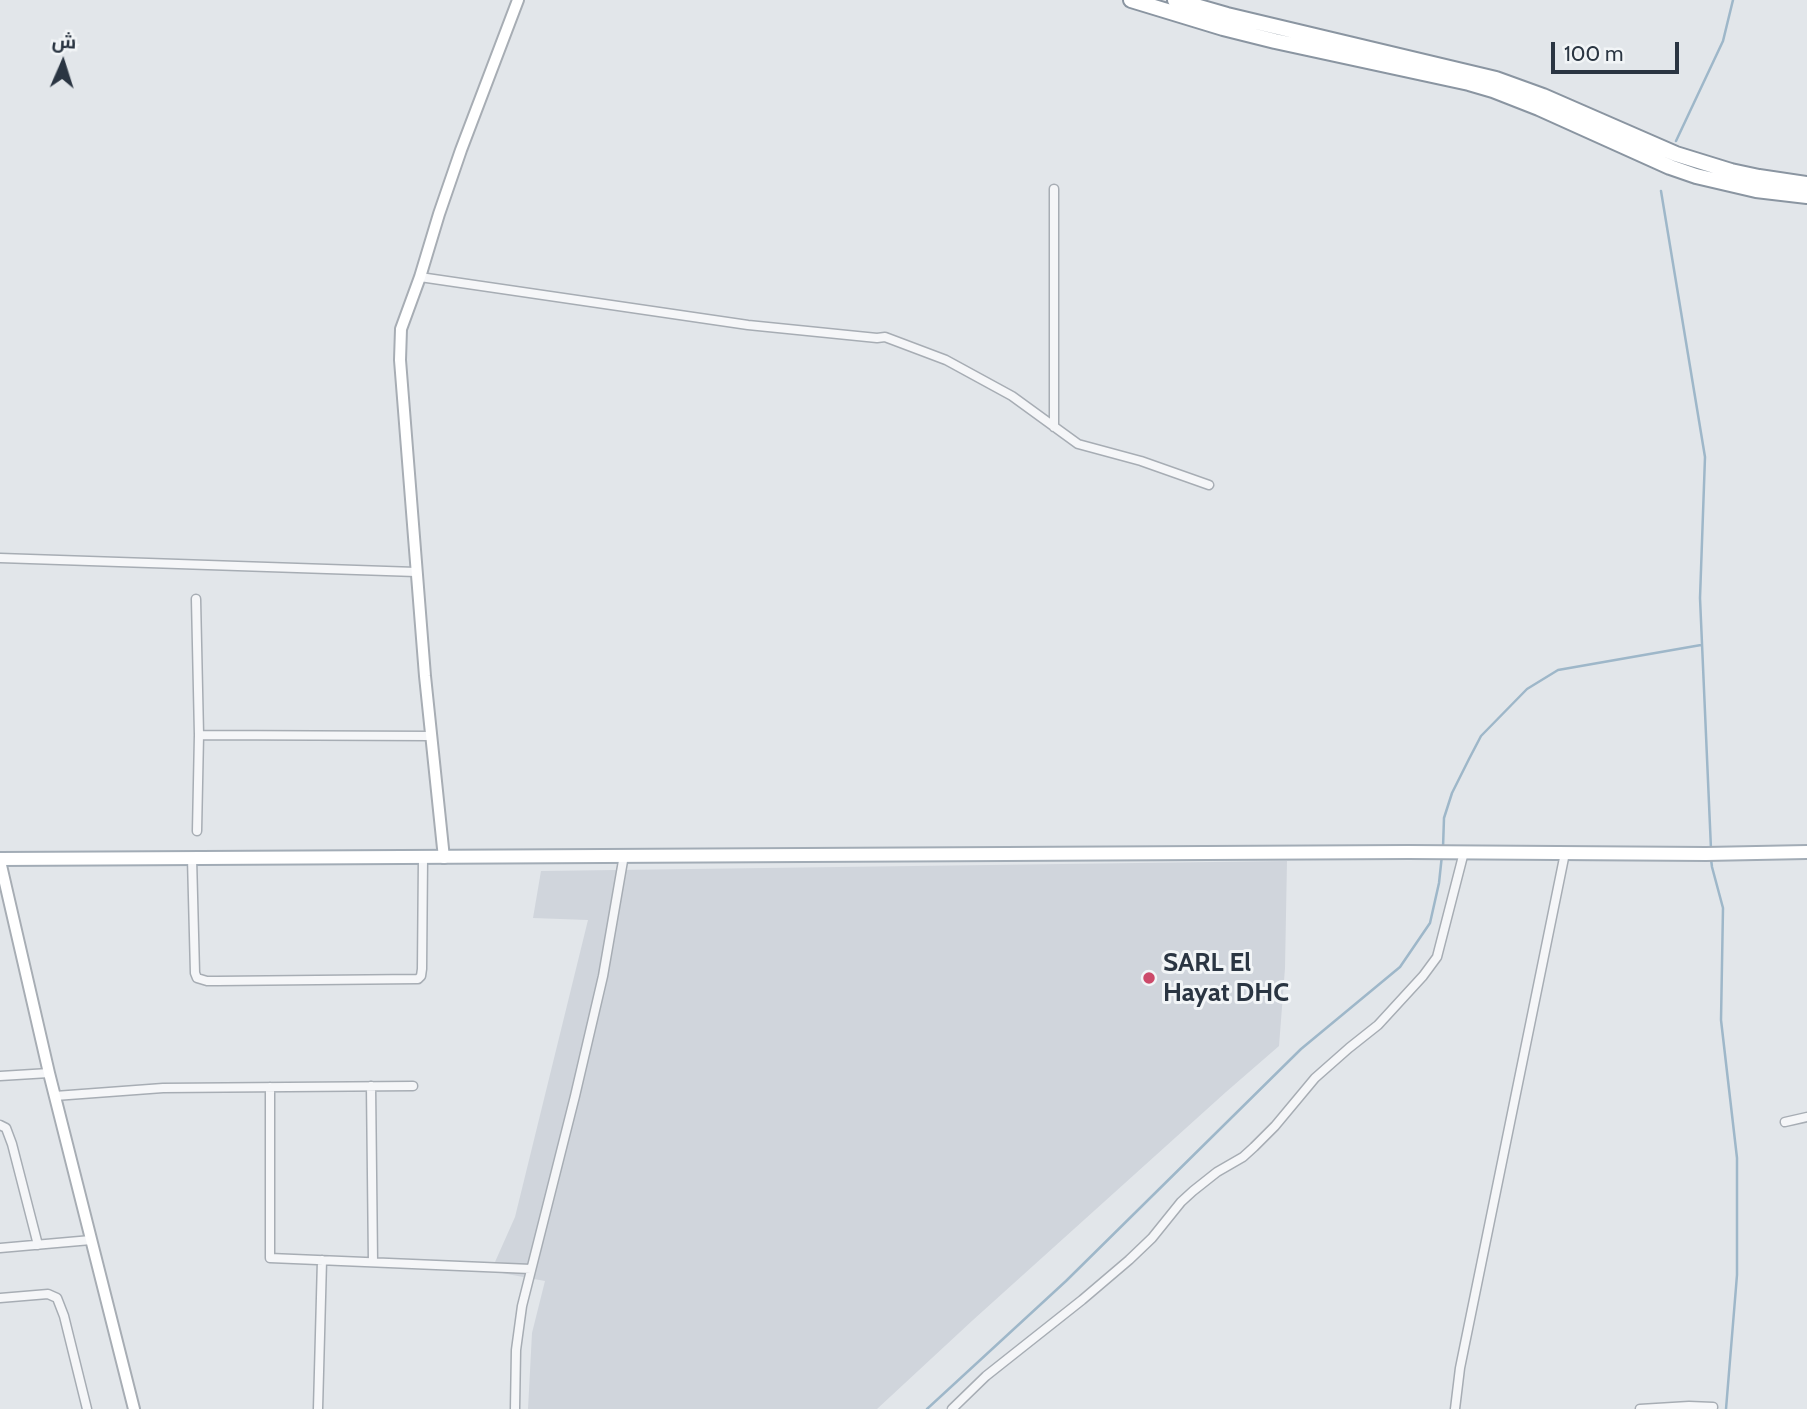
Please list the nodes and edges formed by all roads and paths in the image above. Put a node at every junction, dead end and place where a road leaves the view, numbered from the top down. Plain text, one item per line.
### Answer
1 (518, 0) edge
2 (1131, 0) edge
3 (1175, 0) edge
4 (1807, 184) edge
5 (1055, 189) dead end
6 (1807, 196) edge
7 (420, 276) junction
8 (1054, 427) junction
9 (1209, 485) dead end
10 (0, 558) edge
11 (416, 572) junction
12 (196, 599) dead end
13 (199, 735) junction
14 (431, 736) junction
15 (197, 831) dead end
16 (1464, 852) junction
17 (1807, 852) edge
18 (1565, 853) junction
19 (624, 855) junction
20 (192, 858) junction
21 (423, 858) junction
22 (444, 858) junction
23 (0, 860) edge
24 (49, 1073) junction
25 (0, 1076) edge
26 (371, 1086) junction
27 (413, 1086) dead end
28 (270, 1087) junction
29 (55, 1096) junction
30 (1807, 1117) edge
31 (1785, 1122) dead end
32 (0, 1125) edge
33 (92, 1240) junction
34 (38, 1245) junction
35 (0, 1248) edge
36 (322, 1260) junction
37 (373, 1262) junction
38 (531, 1269) junction
39 (0, 1298) edge
40 (1713, 1407) dead end
41 (87, 1409) edge
42 (135, 1409) edge
43 (318, 1409) edge
44 (516, 1409) edge
45 (952, 1409) edge
46 (1455, 1409) edge
47 (1640, 1409) edge

1 - 7 main road
2 - 6 highway
3 - 4 highway
5 - 8 street
7 - 8 street
7 - 11 main road
8 - 9 street
10 - 11 street
11 - 14 main road
12 - 13 street
13 - 14 street
13 - 15 street
14 - 22 main road
16 - 18 main road
16 - 19 main road
16 - 45 street
17 - 18 main road
18 - 46 street
19 - 22 main road
19 - 38 street
20 - 21 main road
20 - 21 street
20 - 23 main road
21 - 22 main road
23 - 24 main road
24 - 25 street
24 - 29 main road
26 - 27 street
26 - 28 street
26 - 37 street
28 - 29 street
28 - 36 street
29 - 33 main road
30 - 31 street
32 - 34 street
33 - 34 street
33 - 42 main road
34 - 35 street
36 - 37 street
36 - 43 street
37 - 38 street
38 - 44 street
39 - 41 street
40 - 47 street

